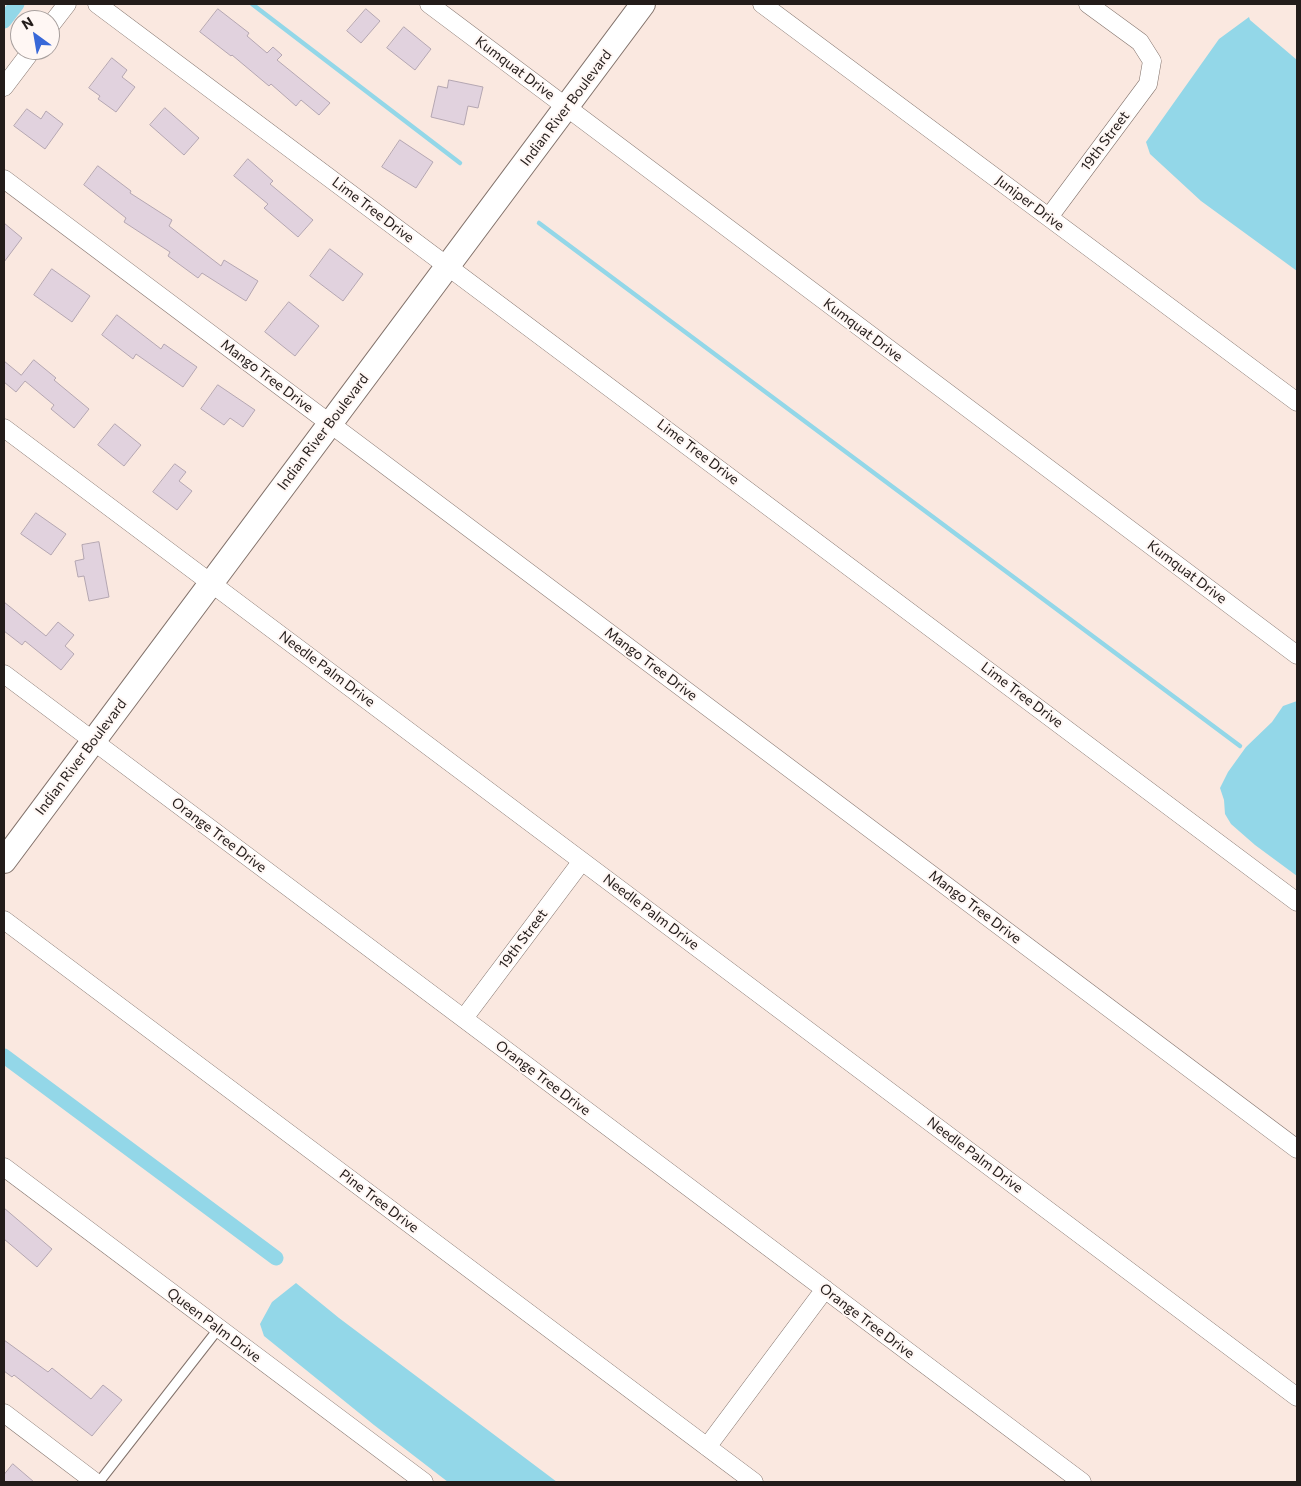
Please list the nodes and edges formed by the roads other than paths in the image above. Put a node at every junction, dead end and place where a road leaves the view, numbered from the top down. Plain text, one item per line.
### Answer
1 (97, 4) edge
2 (429, 4) edge
3 (643, 4) edge
4 (762, 4) edge
5 (1088, 4) edge
6 (24, 60) edge
7 (4, 87) edge
8 (566, 107) junction
9 (4, 179) edge
10 (1049, 217) junction
11 (448, 265) junction
12 (1297, 402) edge
13 (330, 424) junction
14 (4, 428) edge
15 (211, 582) junction
16 (1295, 650) edge
17 (4, 674) edge
18 (93, 741) junction
19 (4, 860) edge
20 (582, 861) junction
21 (1297, 902) edge
22 (4, 920) edge
23 (464, 1018) junction
24 (1297, 1149) edge
25 (4, 1167) edge
26 (825, 1289) junction
27 (219, 1328) junction
28 (1297, 1397) edge
29 (4, 1414) edge
30 (707, 1447) junction
31 (97, 1482) edge
32 (424, 1482) edge
33 (754, 1482) edge
34 (1082, 1482) edge

1 - 11 street, Lime Tree Drive
2 - 8 street, Kumquat Drive
3 - 8 main road, Indian River Boulevard
4 - 10 street, Juniper Drive
5 - 10 street, 19th Street
6 - 7 street
8 - 11 main road, Indian River Boulevard
8 - 16 street, Kumquat Drive
9 - 13 street, Mango Tree Drive
10 - 12 street, Juniper Drive
11 - 13 main road, Indian River Boulevard
11 - 21 street, Lime Tree Drive
13 - 15 main road, Indian River Boulevard
13 - 24 street, Mango Tree Drive
14 - 15 street, Needle Palm Drive
15 - 18 main road, Indian River Boulevard
15 - 20 street, Needle Palm Drive
17 - 18 street, Orange Tree Drive
18 - 19 main road, Indian River Boulevard
18 - 23 street, Orange Tree Drive
20 - 23 street, 19th Street
20 - 28 street, Needle Palm Drive
22 - 30 street, Pine Tree Drive
23 - 26 street, Orange Tree Drive
25 - 27 street, Queen Palm Drive
26 - 30 street
26 - 34 street, Orange Tree Drive
27 - 31 lane
27 - 32 street, Queen Palm Drive
29 - 31 street
30 - 33 street, Pine Tree Drive

